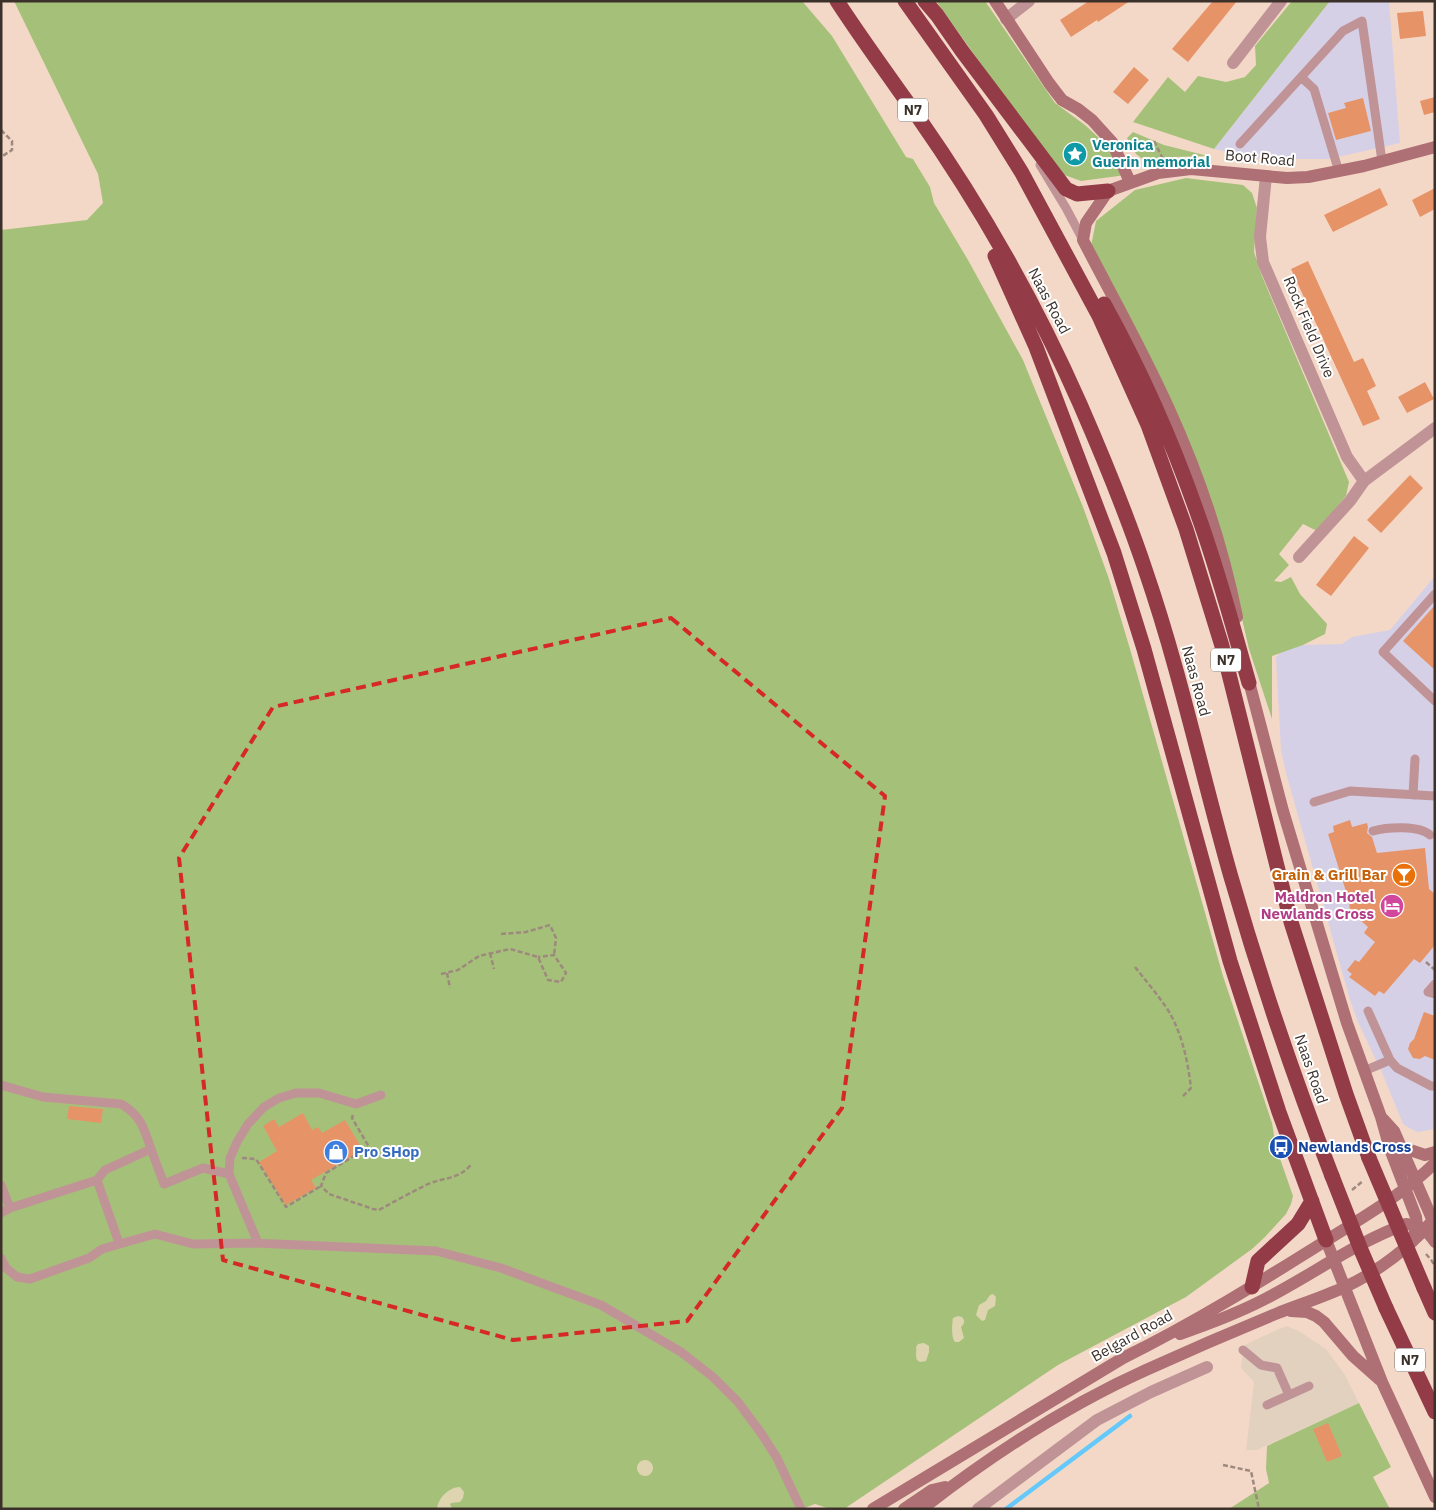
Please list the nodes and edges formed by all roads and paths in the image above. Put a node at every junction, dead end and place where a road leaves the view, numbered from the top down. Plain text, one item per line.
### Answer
1 (837, 1) edge
2 (905, 1) edge
3 (925, 1) edge
4 (994, 1) edge
5 (1029, 1) edge
6 (1281, 1) edge
7 (1006, 19) junction
8 (1233, 63) dead end
9 (1301, 77) junction
10 (1003, 106) junction
11 (1, 130) edge
12 (1154, 141) dead end
13 (1240, 144) dead end
14 (1435, 147) edge
15 (1, 157) edge
16 (1163, 159) dead end
17 (1382, 161) junction
18 (1339, 172) junction
19 (1266, 176) junction
20 (1027, 182) junction
21 (1130, 182) junction
22 (1108, 190) junction
23 (985, 221) junction
24 (1083, 240) junction
25 (1435, 428) edge
26 (1364, 481) junction
27 (1299, 557) dead end
28 (1435, 594) edge
29 (1249, 683) junction
30 (1435, 701) edge
31 (1415, 759) dead end
32 (1413, 795) junction
33 (1435, 796) edge
34 (1314, 802) dead end
35 (1373, 831) dead end
36 (1433, 834) edge
37 (501, 934) dead end
38 (490, 953) junction
39 (554, 955) junction
40 (538, 957) junction
41 (1426, 962) dead end
42 (1135, 967) dead end
43 (494, 969) dead end
44 (1435, 970) edge
45 (447, 973) junction
46 (441, 974) dead end
47 (1435, 984) edge
48 (450, 988) dead end
49 (1435, 994) edge
50 (1368, 1011) dead end
51 (1390, 1060) junction
52 (1364, 1071) junction
53 (1, 1085) edge
54 (1435, 1086) edge
55 (381, 1095) dead end
56 (1182, 1097) dead end
57 (356, 1104) junction
58 (1381, 1117) junction
59 (1401, 1147) junction
60 (152, 1149) junction
61 (1435, 1152) edge
62 (230, 1158) junction
63 (1435, 1163) edge
64 (470, 1165) dead end
65 (229, 1174) junction
66 (97, 1180) junction
67 (1416, 1181) junction
68 (1, 1185) edge
69 (321, 1186) junction
70 (1405, 1190) junction
71 (1312, 1201) junction
72 (10, 1208) junction
73 (1, 1213) edge
74 (1429, 1226) edge
75 (1326, 1240) junction
76 (1435, 1242) edge
77 (119, 1243) junction
78 (258, 1243) junction
79 (1, 1258) edge
80 (1334, 1259) junction
81 (1346, 1286) junction
82 (1252, 1287) junction
83 (1278, 1313) junction
84 (1435, 1313) edge
85 (1150, 1345) junction
86 (1243, 1350) dead end
87 (1207, 1367) dead end
88 (1382, 1382) junction
89 (1309, 1386) dead end
90 (1289, 1395) junction
91 (1268, 1405) dead end
92 (1435, 1412) edge
93 (1223, 1465) dead end
94 (952, 1485) junction
95 (1435, 1497) edge
96 (801, 1509) edge
97 (873, 1509) edge
98 (904, 1509) edge
99 (922, 1509) edge
100 (978, 1509) edge
101 (1259, 1509) edge

1 - 23 highway, Naas Road / N7
2 - 20 highway, Naas Road / N7
3 - 10 highway
4 - 7 main road
5 - 7 street
6 - 8 street
7 - 21 main road
9 - 13 lane
9 - 17 lane
9 - 18 lane
10 - 22 highway
10 - 24 lane
11 - 15 path
12 - 16 path
14 - 17 main road, Boot Road
17 - 18 main road, Boot Road
18 - 19 main road, Boot Road
19 - 21 main road, Boot Road
19 - 26 street, Rock Field Drive
20 - 29 highway
20 - 84 highway, Naas Road / N7, bridge
21 - 22 main road, Boot Road
22 - 24 main road
23 - 71 highway
23 - 92 highway, Naas Road / N7, bridge
24 - 29 main road
25 - 26 street
26 - 27 street
28 - 30 lane
29 - 52 main road
31 - 32 lane
32 - 33 lane
32 - 34 lane
35 - 36 lane
37 - 39 path
38 - 40 path
38 - 43 path
38 - 45 path
39 - 40 path
39 - 40 path
41 - 44 path
42 - 56 path
45 - 46 path
45 - 48 path
47 - 49 lane
50 - 51 lane
51 - 52 lane
51 - 54 lane
52 - 58 main road
53 - 60 lane
55 - 57 lane
57 - 62 lane
57 - 69 path
58 - 59 main road
58 - 70 main road
59 - 61 main road
59 - 67 main road
60 - 65 lane
60 - 66 lane
62 - 65 lane
62 - 69 path
63 - 67 main road, Belgard Road
64 - 69 path
65 - 78 lane
66 - 72 lane
66 - 77 lane
67 - 70 main road, Belgard Road
67 - 74 main road
68 - 72 lane
70 - 74 main road
70 - 75 main road, Belgard Road
71 - 75 highway
71 - 82 highway
72 - 73 lane
74 - 76 main road
74 - 80 main road
74 - 81 main road
75 - 80 main road
75 - 82 main road, Belgard Road
77 - 78 lane
77 - 79 lane
78 - 96 lane
80 - 81 main road
80 - 85 main road
81 - 83 main road
81 - 88 main road
82 - 85 main road, Belgard Road
83 - 88 main road
83 - 94 main road
85 - 97 main road, Belgard Road
86 - 90 lane
87 - 100 street
88 - 95 main road
89 - 90 lane
90 - 91 lane
93 - 101 path
94 - 98 main road
94 - 99 main road

